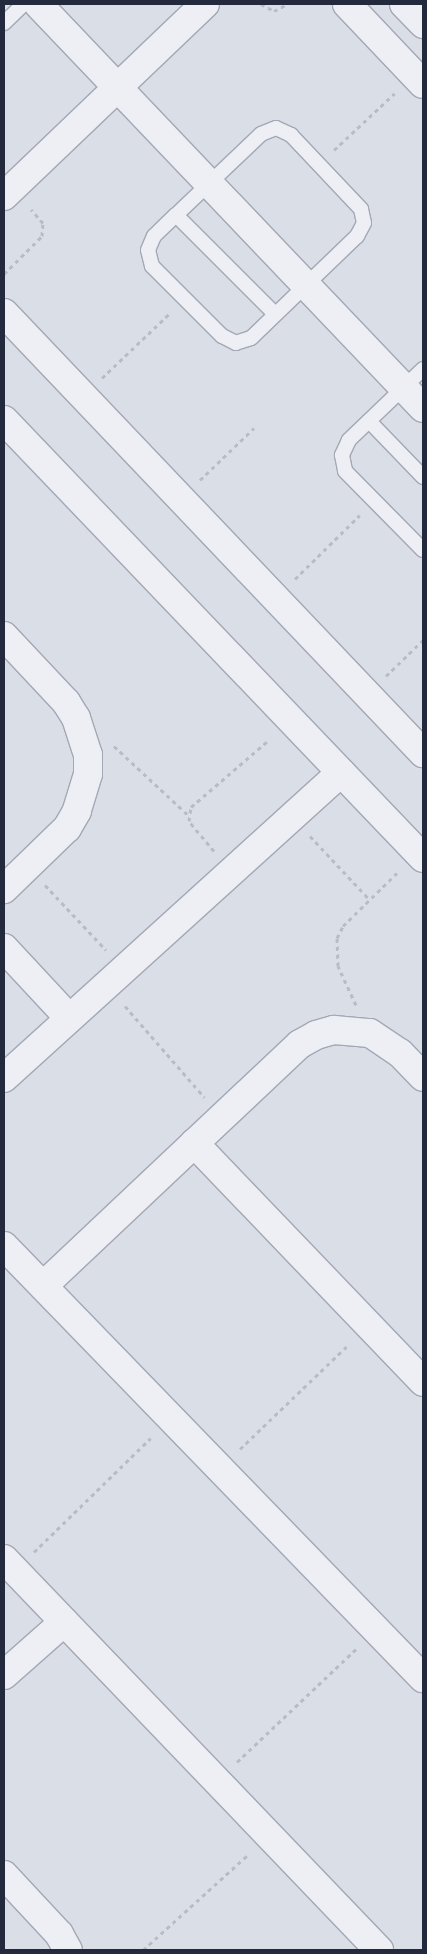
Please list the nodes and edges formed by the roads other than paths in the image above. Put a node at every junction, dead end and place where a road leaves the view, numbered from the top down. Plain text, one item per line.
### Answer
1 (24, 4) edge
2 (38, 4) edge
3 (204, 4) edge
4 (346, 4) edge
5 (404, 4) edge
6 (4, 23) edge
7 (423, 24) edge
8 (419, 79) edge
9 (117, 87) junction
10 (209, 184) junction
11 (8, 192) edge
12 (176, 215) junction
13 (306, 285) junction
14 (4, 313) edge
15 (275, 314) junction
16 (423, 369) edge
17 (404, 388) junction
18 (423, 408) edge
19 (4, 420) edge
20 (369, 421) junction
21 (423, 477) edge
22 (423, 550) edge
23 (4, 636) edge
24 (423, 753) edge
25 (341, 772) junction
26 (421, 853) edge
27 (4, 889) edge
28 (4, 948) edge
29 (69, 1018) junction
30 (423, 1077) edge
31 (4, 1078) edge
32 (194, 1143) junction
33 (4, 1246) edge
34 (42, 1286) junction
35 (423, 1382) edge
36 (9, 1564) edge
37 (64, 1622) junction
38 (4, 1676) edge
39 (423, 1678) edge
40 (4, 1876) edge
41 (68, 1950) edge
42 (379, 1950) edge

1 - 6 lane
2 - 9 street
3 - 9 street
4 - 8 street
5 - 7 street
9 - 10 street
9 - 11 street
10 - 12 lane
10 - 13 street
10 - 13 lane
12 - 15 lane
12 - 15 lane
13 - 15 lane
13 - 17 street
14 - 24 street
16 - 17 lane
17 - 18 street
17 - 20 lane
19 - 25 street
20 - 21 lane
20 - 22 lane
23 - 27 street
25 - 26 street
25 - 29 street
28 - 29 street
29 - 31 street
30 - 32 street
32 - 34 street
32 - 35 street
33 - 34 street
34 - 39 street
36 - 37 street
37 - 38 street
37 - 42 street
40 - 41 street

